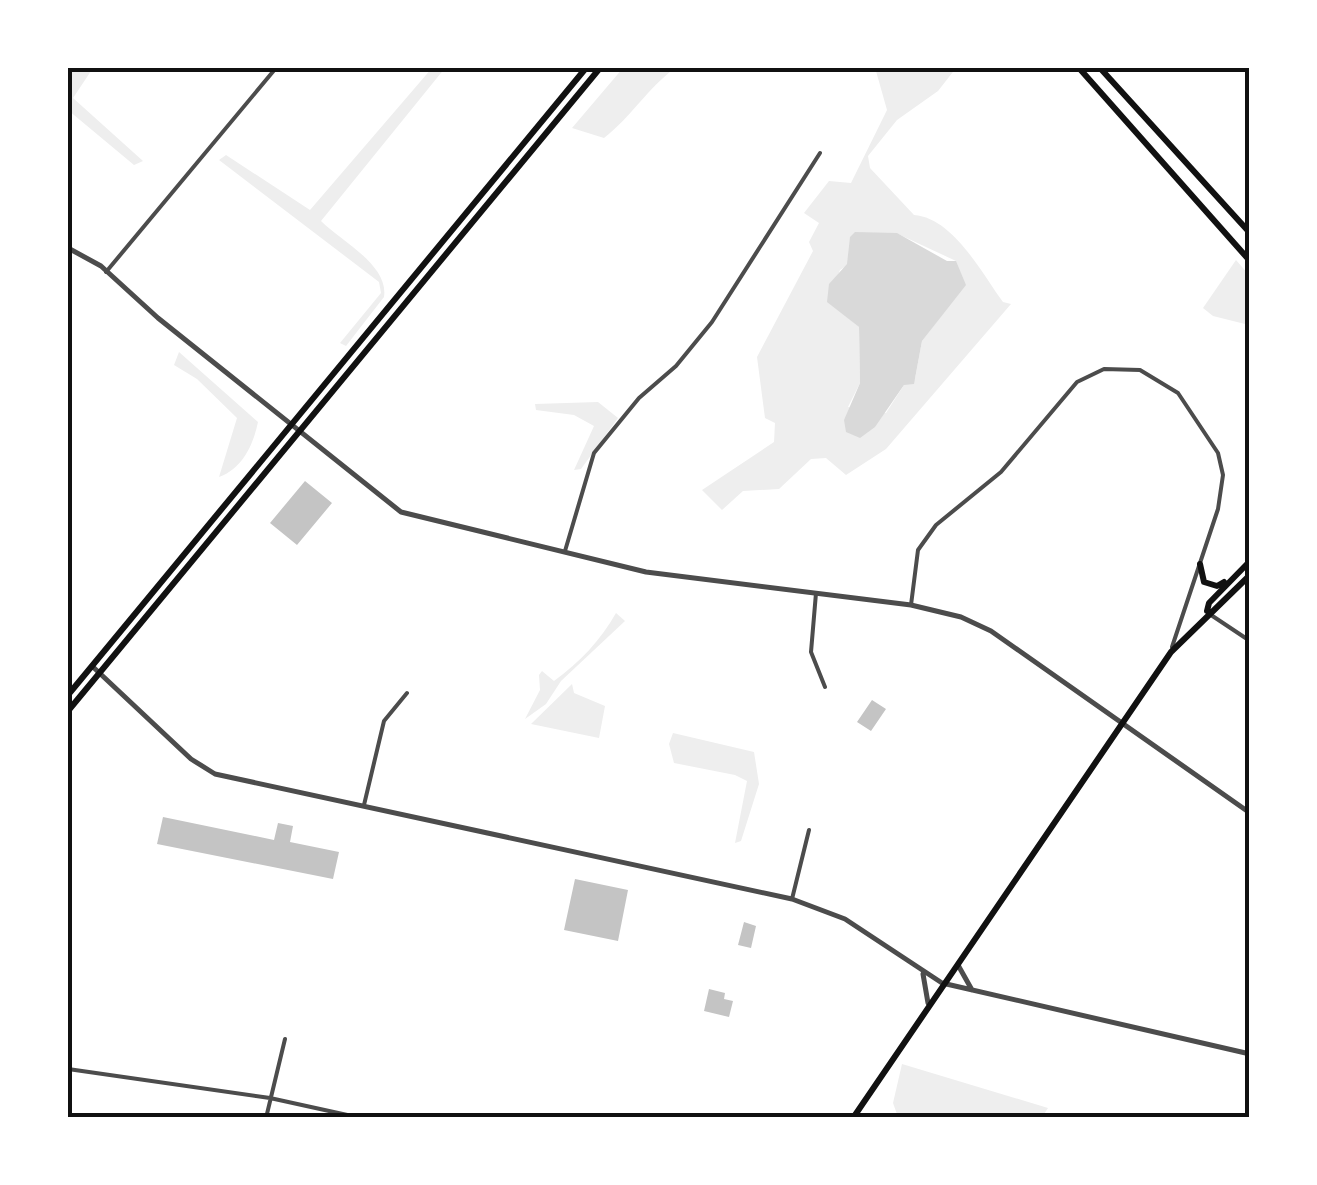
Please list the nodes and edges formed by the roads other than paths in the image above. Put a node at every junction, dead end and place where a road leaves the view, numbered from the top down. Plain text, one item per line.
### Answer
1 (276, 68) edge
2 (586, 68) edge
3 (600, 68) edge
4 (1079, 68) edge
5 (1100, 68) edge
6 (820, 154) dead end
7 (1250, 233) edge
8 (68, 248) edge
9 (1250, 262) edge
10 (106, 272) junction
11 (289, 424) junction
12 (297, 430) junction
13 (564, 554) junction
14 (1250, 561) edge
15 (1200, 564) junction
16 (1250, 575) edge
17 (1234, 576) junction
18 (816, 594) junction
19 (911, 605) junction
20 (1207, 612) junction
21 (1250, 641) edge
22 (1171, 652) junction
23 (92, 666) junction
24 (100, 673) junction
25 (825, 687) dead end
26 (407, 693) dead end
27 (68, 696) edge
28 (68, 711) edge
29 (1120, 724) junction
30 (364, 805) junction
31 (1250, 813) edge
32 (808, 830) dead end
33 (792, 898) junction
34 (957, 962) junction
35 (922, 971) junction
36 (942, 983) junction
37 (974, 992) junction
38 (928, 1002) junction
39 (286, 1039) dead end
40 (1250, 1054) edge
41 (68, 1069) edge
42 (270, 1098) junction
43 (266, 1118) edge
44 (360, 1118) edge
45 (854, 1118) edge

1 - 10 street
2 - 11 main road
3 - 12 main road
4 - 9 main road
5 - 7 main road
6 - 13 street
8 - 10 street
10 - 11 street
11 - 12 street
11 - 23 main road
12 - 13 street
12 - 24 main road
13 - 18 street
14 - 17 main road
15 - 17 main road
15 - 19 street
15 - 22 street
16 - 20 main road
17 - 20 main road
18 - 19 street
18 - 25 street
19 - 29 street
20 - 21 street
20 - 22 main road
22 - 29 main road
23 - 24 street
23 - 27 main road
24 - 28 main road
24 - 30 street
26 - 30 street
29 - 31 street
29 - 34 main road
30 - 33 street
32 - 33 street
33 - 35 street
34 - 36 main road
34 - 37 street
35 - 36 street
35 - 38 street
36 - 37 street
36 - 38 main road
37 - 40 street
38 - 45 main road
39 - 42 street
41 - 42 street
42 - 43 street
42 - 44 street

